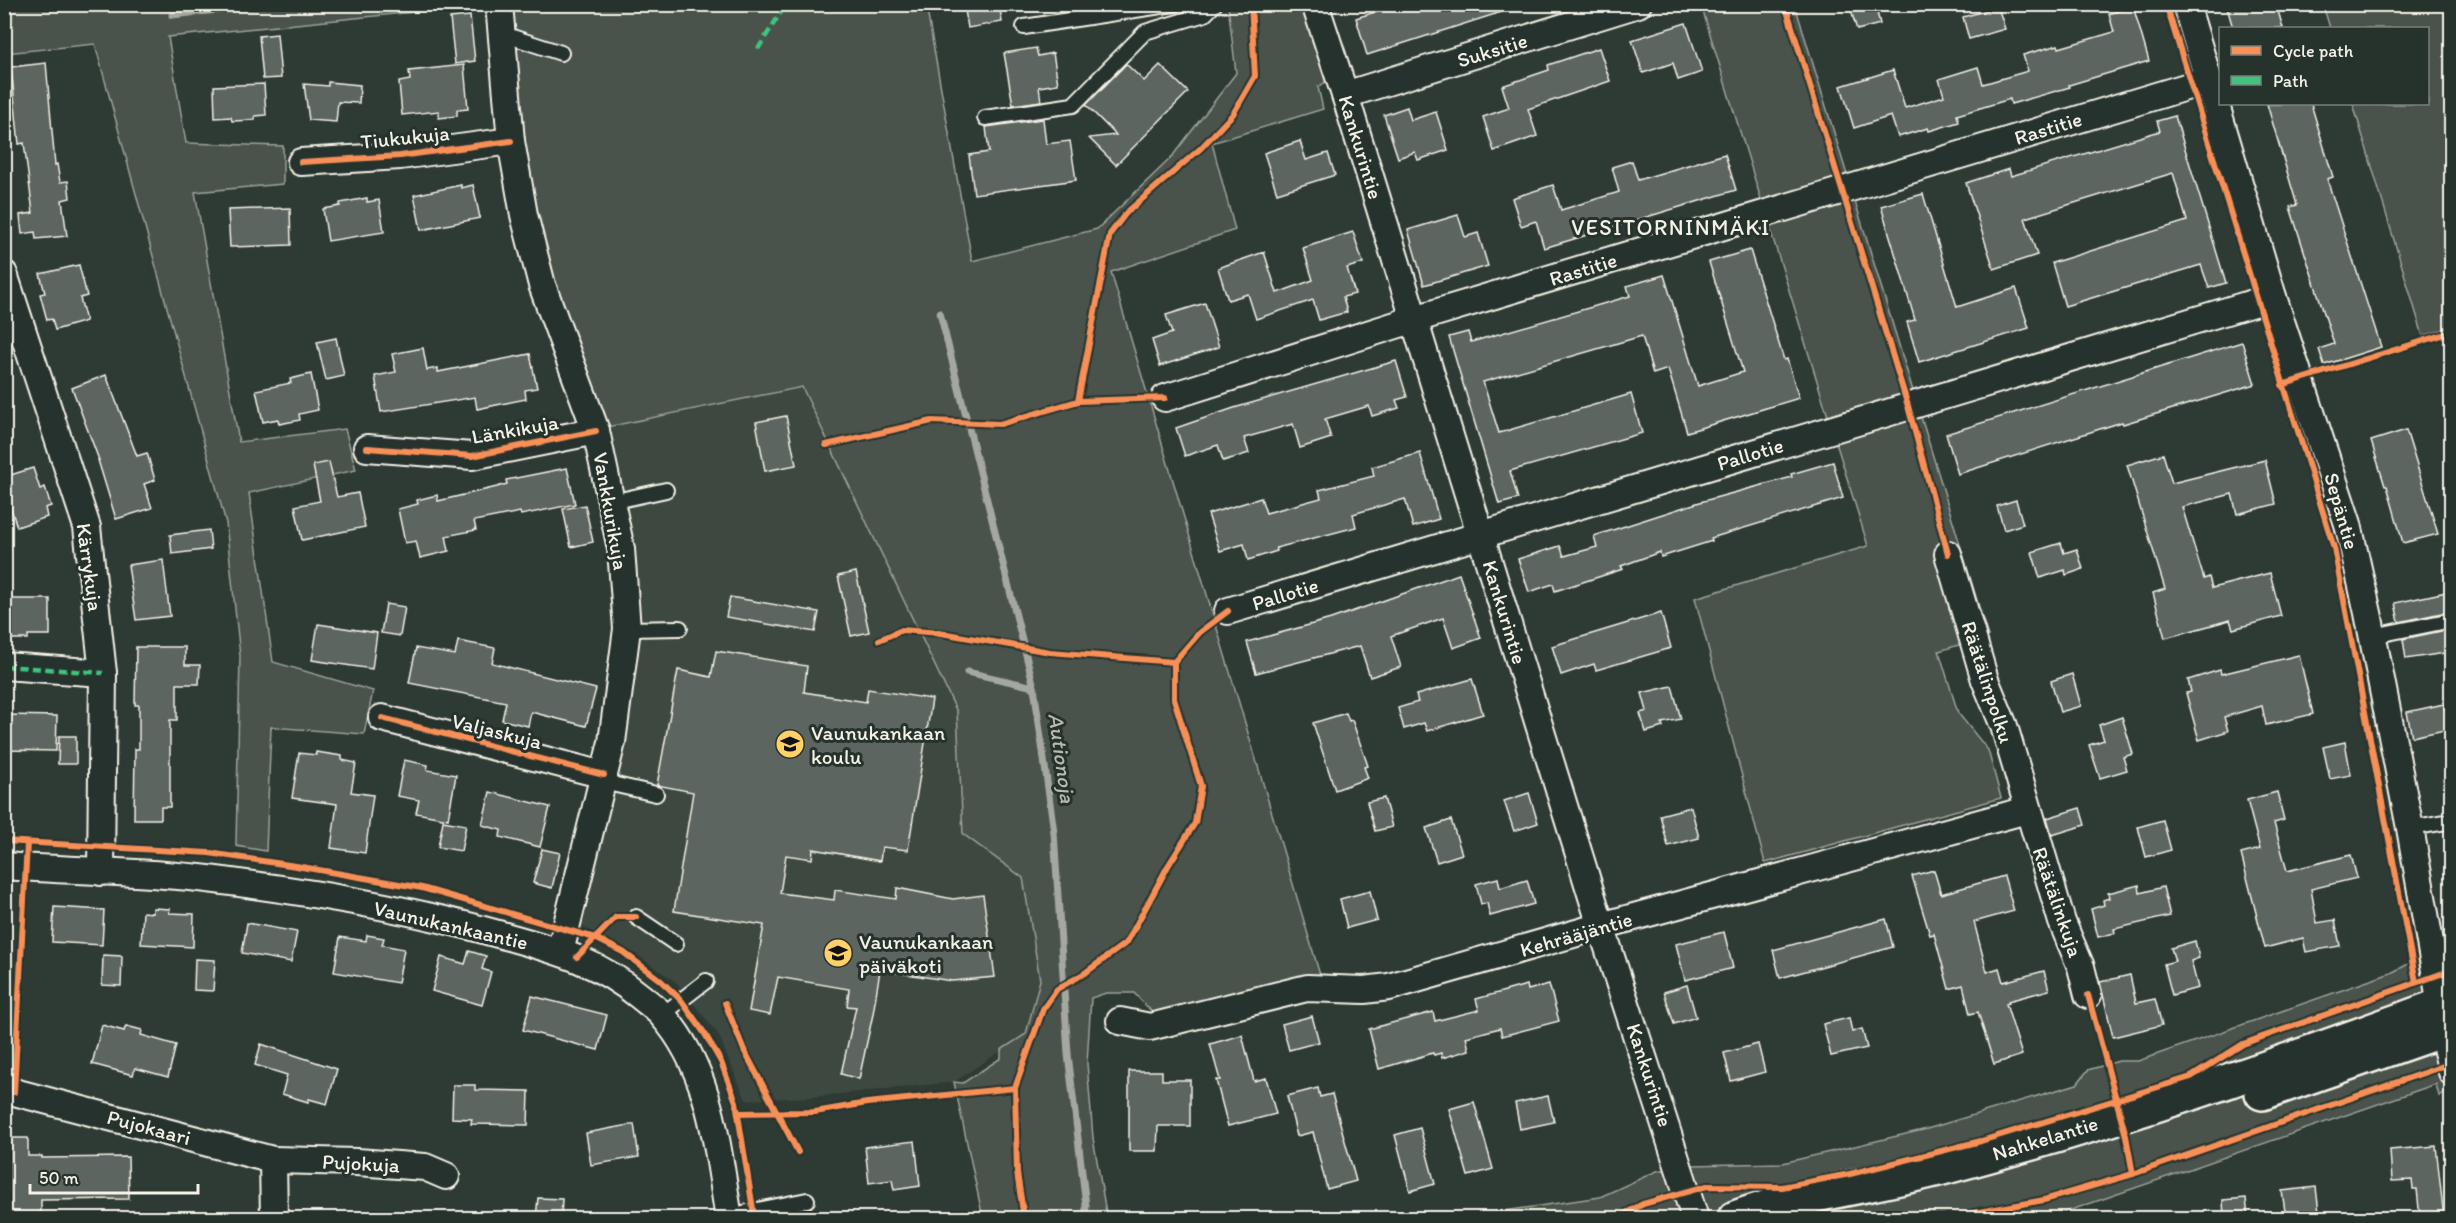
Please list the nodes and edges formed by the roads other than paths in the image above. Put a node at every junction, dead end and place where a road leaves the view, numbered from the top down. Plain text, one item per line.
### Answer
1 (499, 4) edge
2 (1174, 4) edge
3 (1215, 4) edge
4 (1315, 4) edge
5 (1638, 4) edge
6 (2186, 4) edge
7 (1024, 27) dead end
8 (500, 33) junction
9 (561, 53) dead end
10 (2209, 80) junction
11 (1345, 95) junction
12 (985, 118) dead end
13 (511, 141) junction
14 (302, 162) dead end
15 (4, 274) edge
16 (2273, 297) junction
17 (1415, 320) junction
18 (1165, 398) dead end
19 (596, 431) junction
20 (367, 448) dead end
21 (666, 490) dead end
22 (611, 502) junction
23 (1482, 535) junction
24 (1948, 554) dead end
25 (1228, 612) dead end
26 (2451, 620) edge
27 (680, 628) dead end
28 (627, 629) junction
29 (2373, 636) junction
30 (4, 666) edge
31 (103, 674) junction
32 (382, 718) dead end
33 (604, 778) junction
34 (656, 794) dead end
35 (2027, 810) junction
36 (2451, 821) edge
37 (2410, 828) junction
38 (4, 867) edge
39 (101, 872) junction
40 (636, 917) dead end
41 (1601, 926) junction
42 (676, 944) dead end
43 (560, 952) junction
44 (706, 981) dead end
45 (2088, 995) dead end
46 (662, 1015) junction
47 (2446, 1016) edge
48 (1120, 1022) dead end
49 (2451, 1072) edge
50 (4, 1085) edge
51 (273, 1160) junction
52 (446, 1176) dead end
53 (807, 1200) dead end
54 (729, 1217) edge
55 (274, 1218) edge
56 (1695, 1218) edge
57 (1735, 1218) edge
58 (1816, 1218) edge

1 - 8 street, Vankkurikuja
2 - 7 lane
3 - 12 lane
4 - 11 street, Kankurintie
5 - 11 street, Suksitie
6 - 10 street, Sepäntie
8 - 9 lane
8 - 13 street, Vankkurikuja
10 - 16 street, Sepäntie
10 - 17 street, Rastitie
11 - 17 street, Kankurintie
13 - 14 street, Tiukukuja
13 - 19 street, Vankkurikuja
15 - 31 street, Kärrykuja
16 - 23 street, Pallotie
16 - 29 street, Sepäntie
17 - 18 street, Rastitie
17 - 23 street, Kankurintie
19 - 20 street, Länkikuja
19 - 22 street, Vankkurikuja
21 - 22 lane
22 - 28 street, Vankkurikuja
23 - 25 street, Pallotie
23 - 41 street, Kankurintie
24 - 35 street, Räätälinpolku
26 - 29 lane
27 - 28 lane
28 - 33 street, Vankkurikuja
29 - 37 street, Sepäntie
30 - 31 street
31 - 39 street, Kärrykuja
32 - 33 street, Valjaskuja
33 - 34 lane
33 - 43 street, Vankkurikuja
35 - 41 street, Kehrääjäntie
35 - 45 street, Räätälinkuja
36 - 37 lane
37 - 47 street, Sepäntie
38 - 39 street, Vaunukankaantie
39 - 43 street, Vaunukankaantie
40 - 42 lane
41 - 48 street, Kehrääjäntie
41 - 56 street, Kankurintie
43 - 46 street, Vaunukankaantie
44 - 46 lane
46 - 54 street, Vaunukankaantie
47 - 49 street, Sepäntie
47 - 57 main road, Nahkelantie
47 - 58 main road, Nahkelantie
50 - 51 street, Pujokaari
51 - 52 street, Pujokuja
51 - 55 street
53 - 54 lane

